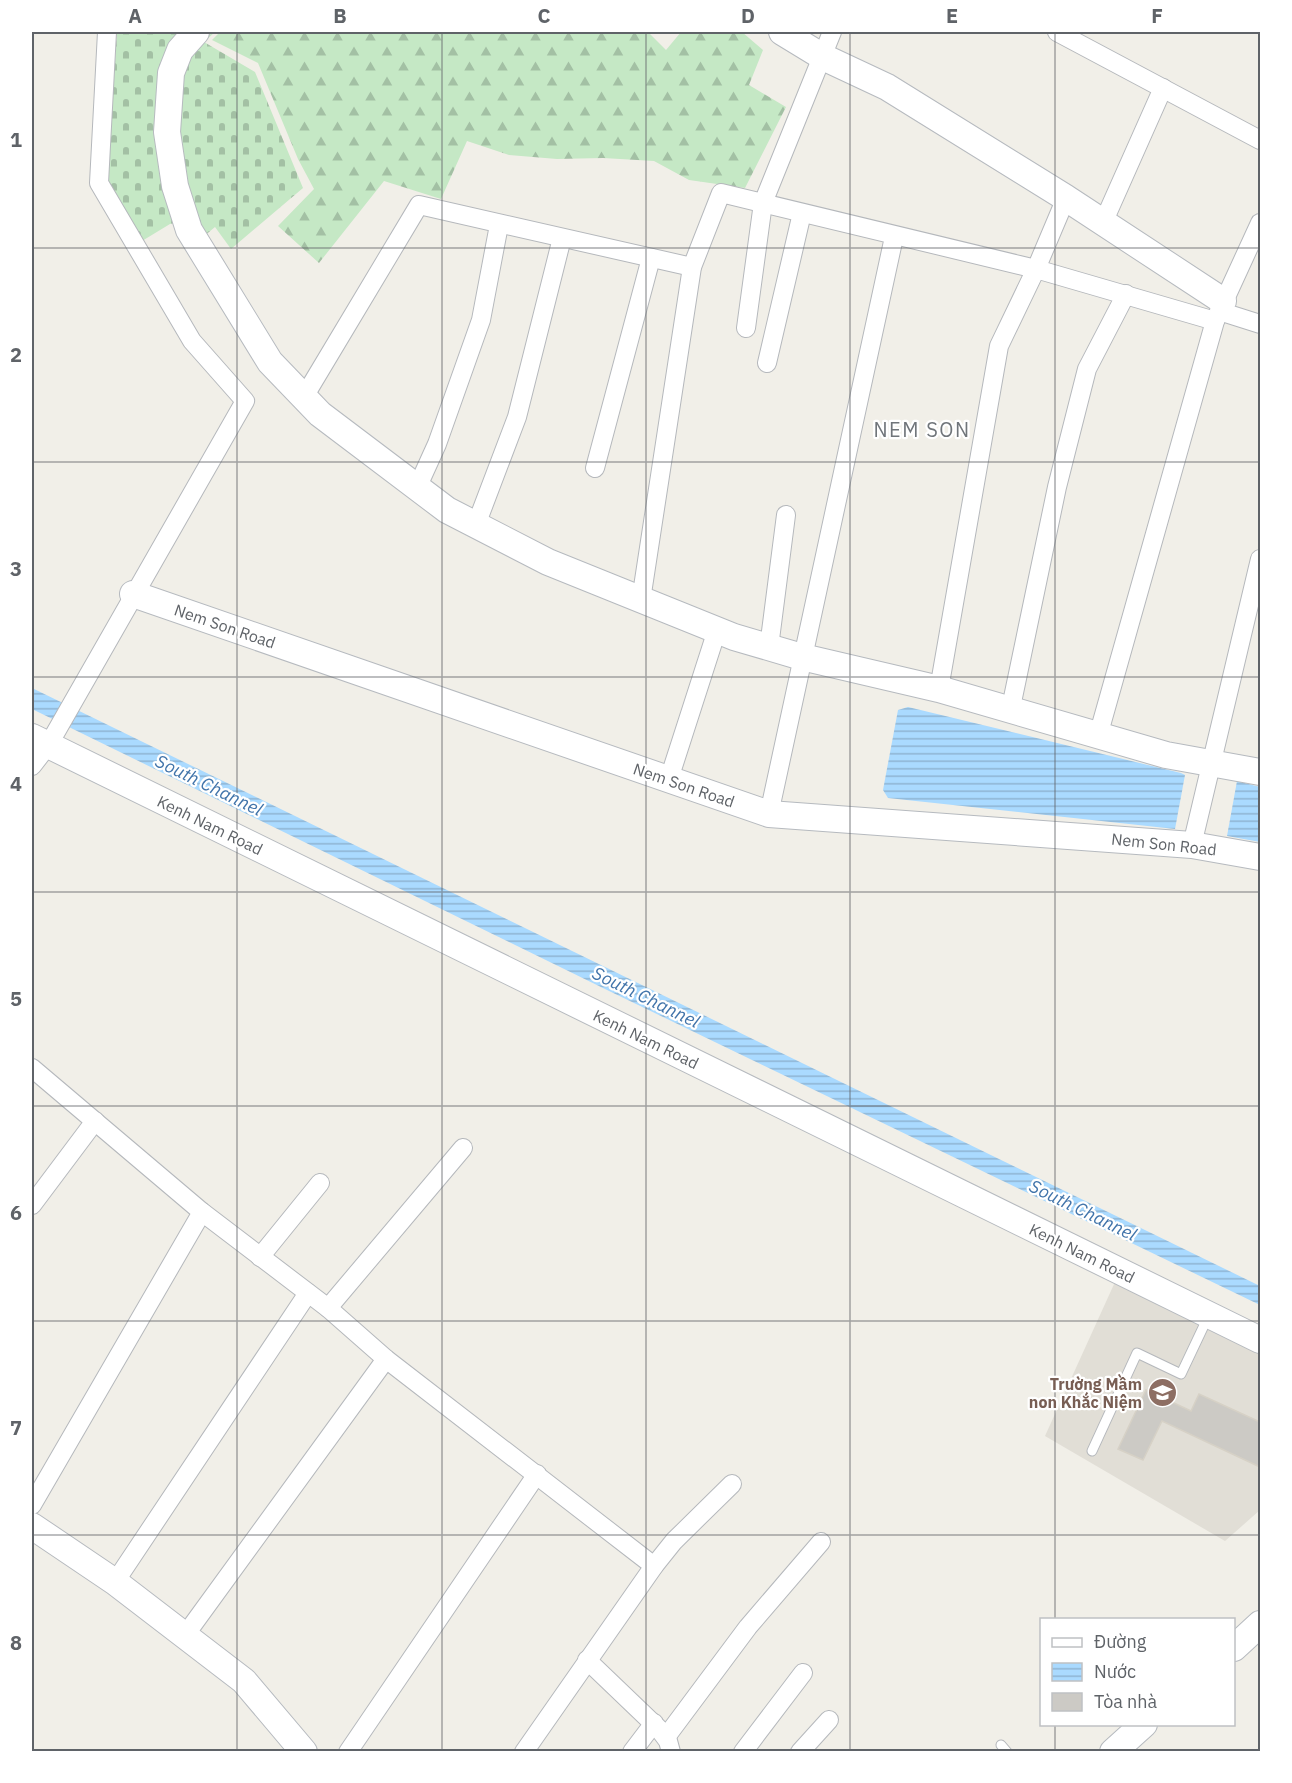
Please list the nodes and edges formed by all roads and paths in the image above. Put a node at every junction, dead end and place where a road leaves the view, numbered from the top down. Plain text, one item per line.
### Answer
1 (107, 32) edge
2 (196, 32) edge
3 (782, 32) edge
4 (832, 32) edge
5 (1057, 32) edge
6 (823, 57) junction
7 (1163, 88) junction
8 (1260, 140) edge
9 (1066, 198) junction
10 (763, 203) junction
11 (802, 213) junction
12 (1103, 223) junction
13 (1260, 223) edge
14 (499, 225) junction
15 (894, 237) junction
16 (562, 238) junction
17 (651, 258) junction
18 (692, 267) junction
19 (1036, 269) junction
20 (1126, 294) junction
21 (1219, 311) junction
22 (1260, 324) edge
23 (746, 328) dead end
24 (767, 363) dead end
25 (304, 397) junction
26 (595, 468) dead end
27 (417, 488) junction
28 (786, 515) dead end
29 (476, 525) junction
30 (1260, 559) edge
31 (133, 594) junction
32 (641, 600) junction
33 (717, 630) junction
34 (769, 647) junction
35 (802, 657) junction
36 (939, 689) junction
37 (1010, 712) junction
38 (1098, 736) junction
39 (43, 742) edge
40 (1210, 763) junction
41 (32, 766) edge
42 (1260, 772) edge
43 (669, 779) junction
44 (769, 814) junction
45 (1192, 845) junction
46 (1260, 857) edge
47 (32, 1068) edge
48 (94, 1121) junction
49 (462, 1148) dead end
50 (320, 1183) dead end
51 (32, 1205) edge
52 (202, 1212) junction
53 (260, 1257) junction
54 (308, 1293) junction
55 (328, 1308) junction
56 (1209, 1315) junction
57 (1260, 1340) edge
58 (386, 1359) junction
59 (1092, 1451) dead end
60 (537, 1474) junction
61 (732, 1484) dead end
62 (32, 1505) edge
63 (32, 1526) edge
64 (821, 1542) dead end
65 (654, 1566) junction
66 (115, 1582) junction
67 (1260, 1624) edge
68 (186, 1634) junction
69 (1235, 1646) edge
70 (587, 1660) junction
71 (803, 1673) dead end
72 (829, 1720) dead end
73 (654, 1723) junction
74 (1143, 1726) edge
75 (668, 1744) edge
76 (304, 1752) edge
77 (348, 1752) edge
78 (524, 1752) edge
79 (632, 1752) edge
80 (743, 1752) edge
81 (800, 1752) edge
82 (1113, 1752) edge

1 - 31 street
2 - 25 street
3 - 6 street
4 - 6 street
5 - 7 street
6 - 9 street
6 - 10 street
7 - 8 street
7 - 12 street
9 - 12 street
9 - 19 street
10 - 11 street
10 - 18 street
10 - 23 street
11 - 15 street
11 - 24 street
12 - 21 street
13 - 21 street
14 - 16 street
14 - 25 street
14 - 27 street
15 - 19 street
15 - 35 street
16 - 17 street
16 - 29 street
17 - 18 street
17 - 26 street
18 - 32 street
19 - 20 street
19 - 36 street
20 - 21 street
20 - 37 street
21 - 22 street
21 - 38 street
25 - 27 street
27 - 29 street
28 - 34 street
29 - 32 street
30 - 40 street
31 - 39 street
31 - 43 street, Nem Son Road
32 - 33 street
33 - 34 street
33 - 43 street
34 - 35 street
35 - 36 street
35 - 44 street
36 - 37 street
37 - 38 street
38 - 40 street
39 - 41 street
39 - 56 street, Kenh Nam Road
40 - 42 street
40 - 45 street
43 - 44 street, Nem Son Road
44 - 45 street, Nem Son Road
45 - 46 street, Nem Son Road
47 - 48 street
48 - 51 street
48 - 52 street
49 - 55 street
50 - 53 street
52 - 53 street
52 - 62 street
53 - 54 street
54 - 55 street
54 - 66 street
55 - 58 street
56 - 57 street, Kenh Nam Road
56 - 59 lane
58 - 60 street
58 - 68 street
60 - 65 street
60 - 77 street
61 - 65 street
63 - 66 street
64 - 75 street
65 - 70 street
66 - 68 street
67 - 69 street
68 - 76 street
70 - 73 street
70 - 78 street
71 - 80 street
72 - 81 street
73 - 75 street
73 - 79 street
74 - 82 street

